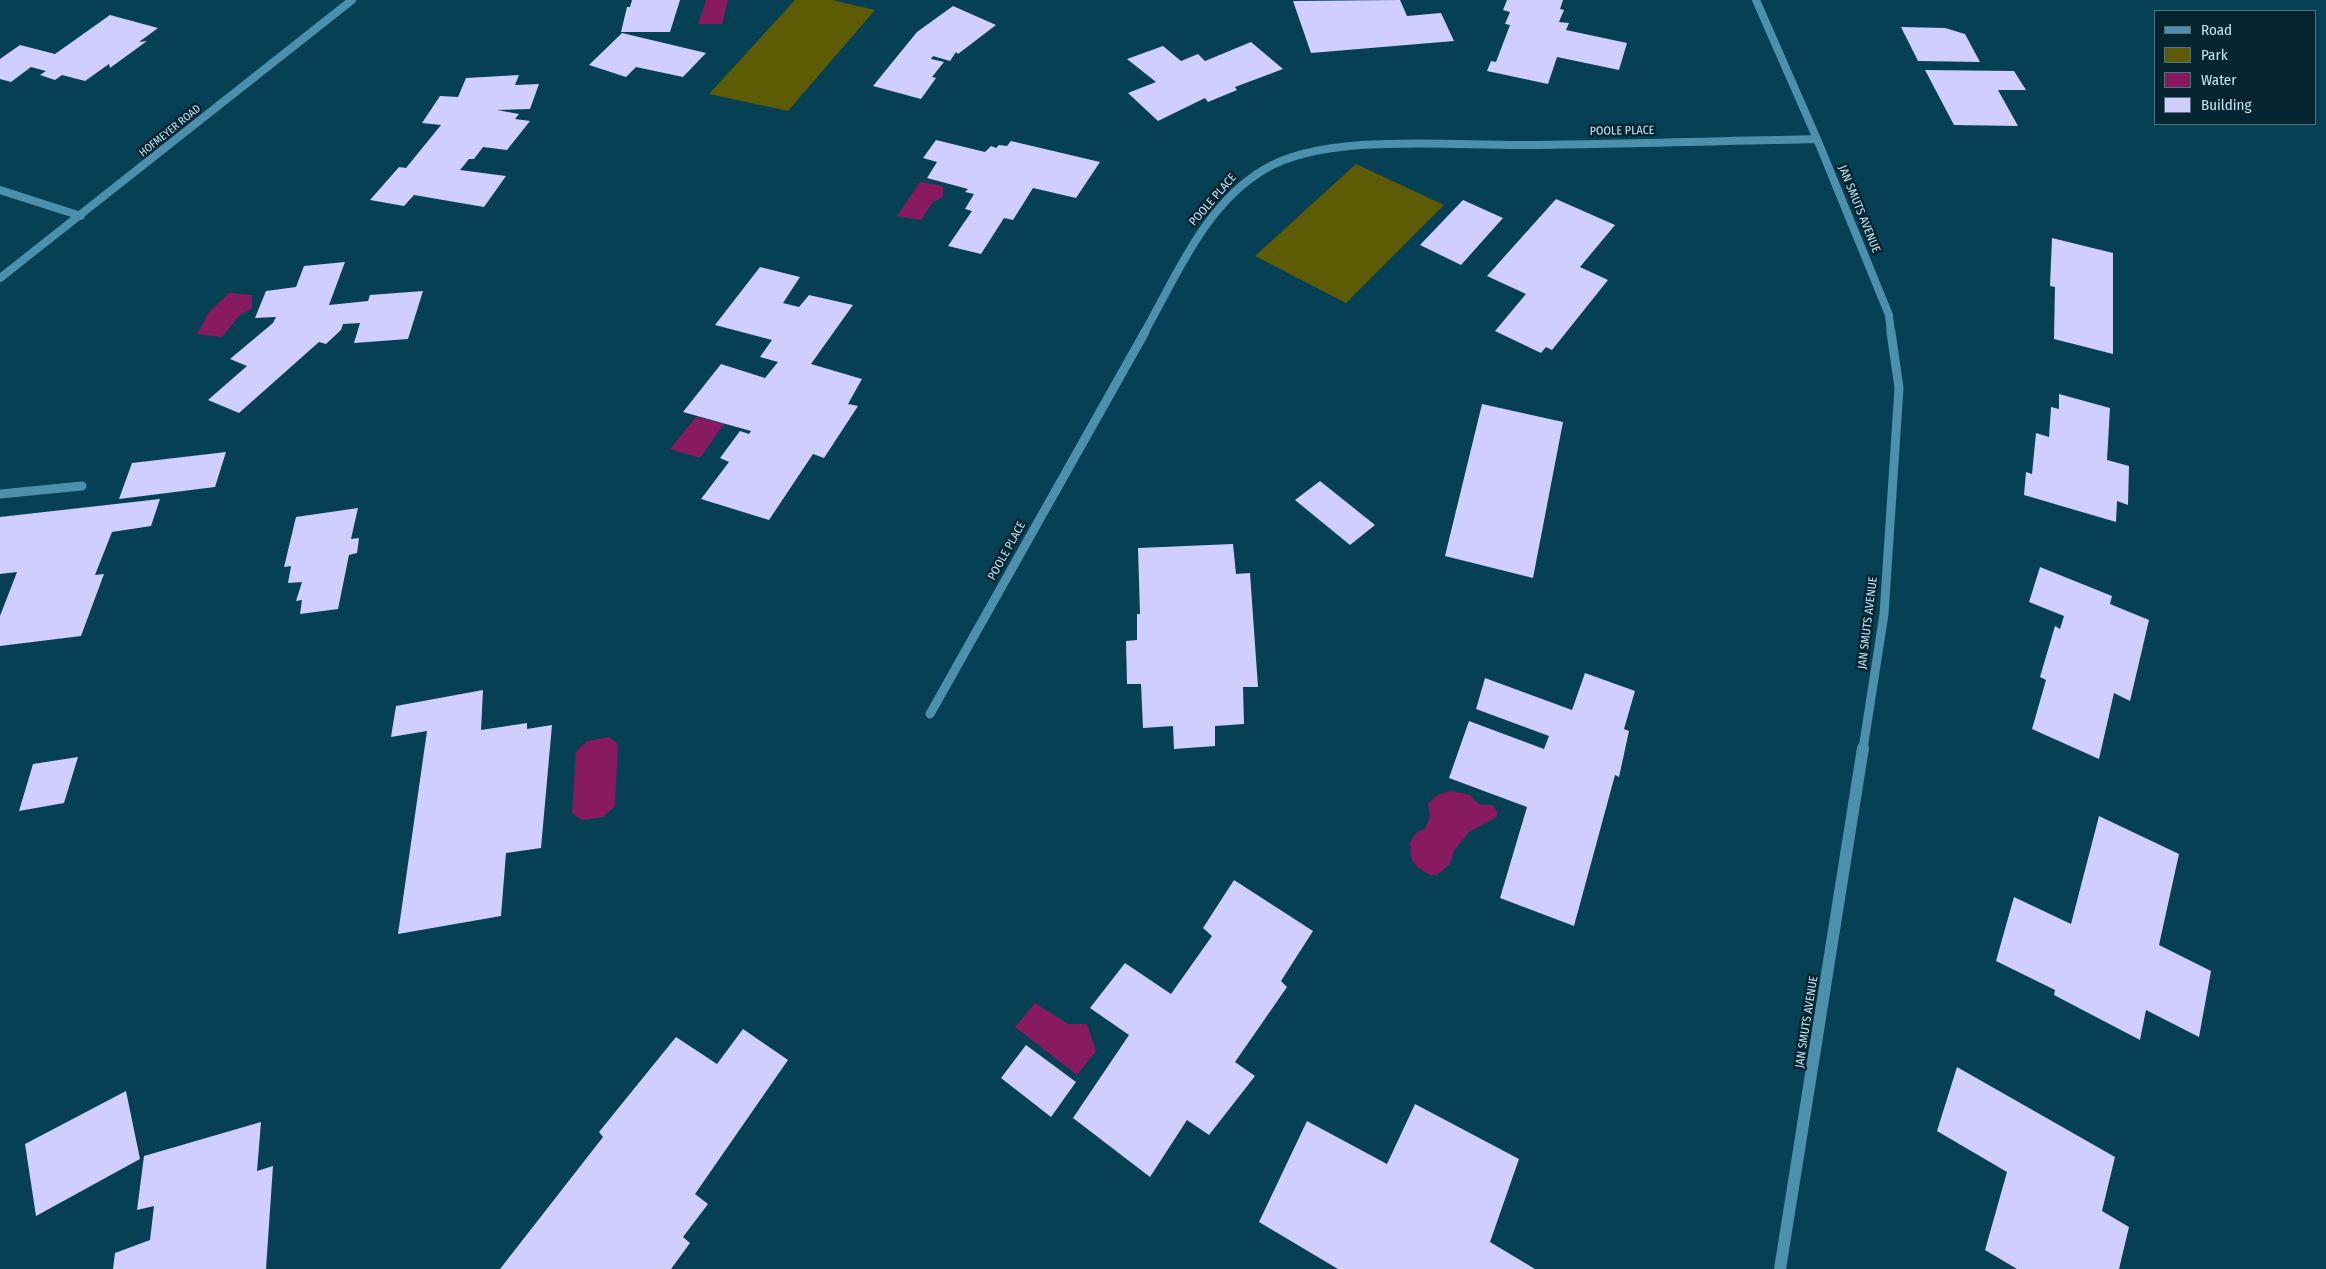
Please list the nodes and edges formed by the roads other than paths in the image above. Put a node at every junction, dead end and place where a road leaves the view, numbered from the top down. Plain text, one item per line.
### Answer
1 (352, 0) edge
2 (1756, 0) edge
3 (1817, 139) junction
4 (0, 190) edge
5 (81, 216) junction
6 (0, 278) edge
7 (82, 486) dead end
8 (0, 494) edge
9 (930, 714) dead end
10 (1780, 1269) edge

1 - 5 street, HOFMEYER ROAD
2 - 3 street, JAN SMUTS AVENUE
3 - 9 street, POOLE PLACE
3 - 10 street, JAN SMUTS AVENUE
4 - 5 street
5 - 6 street, HOFMEYER ROAD
7 - 8 street

